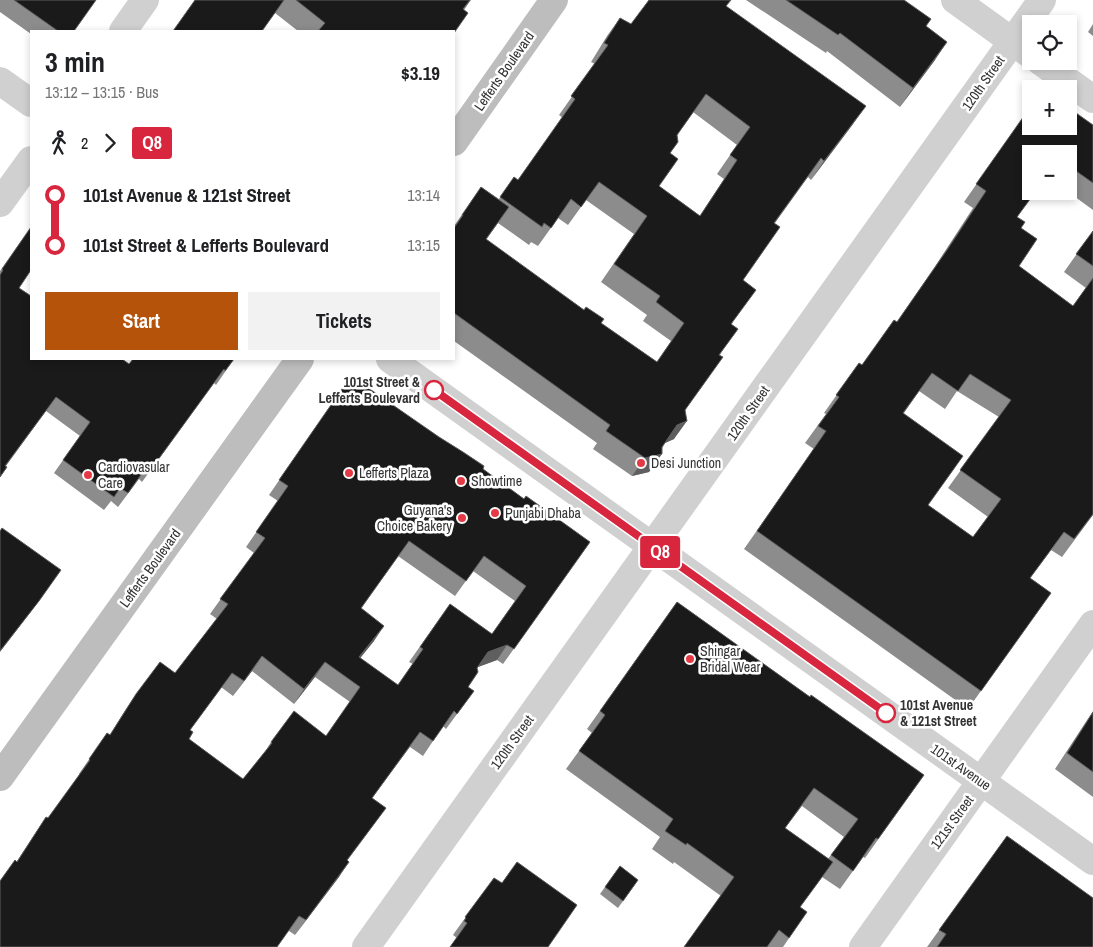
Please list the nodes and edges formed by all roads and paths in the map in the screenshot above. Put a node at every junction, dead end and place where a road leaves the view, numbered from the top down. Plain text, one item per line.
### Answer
1 (145, 0) edge
2 (554, 0) edge
3 (955, 0) edge
4 (1042, 0) edge
5 (1036, 15) edge
6 (124, 30) edge
7 (1022, 48) edge
8 (1053, 70) edge
9 (0, 80) edge
10 (1093, 99) edge
11 (30, 102) edge
12 (455, 141) edge
13 (30, 161) edge
14 (0, 203) edge
15 (299, 360) edge
16 (391, 360) edge
17 (652, 547) junction
18 (1093, 624) edge
19 (0, 777) edge
20 (981, 781) junction
21 (1093, 861) edge
22 (366, 947) edge
23 (863, 947) edge

1 - 6 street
2 - 12 street, Lefferts Boulevard
3 - 7 street
4 - 5 street, 120th Street
7 - 17 street, 120th Street
8 - 10 street
9 - 11 street
13 - 14 street
15 - 19 street, Lefferts Boulevard
16 - 17 street, 101st Avenue
17 - 20 street, 101st Avenue
17 - 22 street, 120th Street
18 - 20 street, 121st Street
20 - 21 street, 101st Avenue
20 - 23 street, 121st Street

